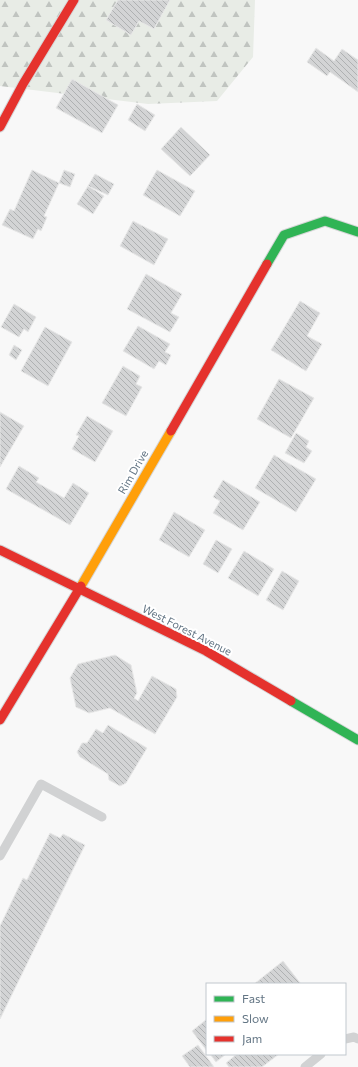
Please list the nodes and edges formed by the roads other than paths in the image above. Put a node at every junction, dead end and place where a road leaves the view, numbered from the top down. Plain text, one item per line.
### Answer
1 (74, 0) edge
2 (0, 127) edge
3 (358, 232) edge
4 (0, 550) edge
5 (79, 589) junction
6 (0, 720) edge
7 (358, 740) edge
8 (102, 817) dead end
9 (0, 856) edge
10 (346, 1039) edge
11 (358, 1039) edge
12 (320, 1055) edge
13 (305, 1067) edge

1 - 2 street
3 - 5 street, Rim Drive
4 - 5 street, West Forest Avenue
5 - 6 street, Rim Drive
5 - 7 street, West Forest Avenue
8 - 9 lane
10 - 11 lane
12 - 13 lane

